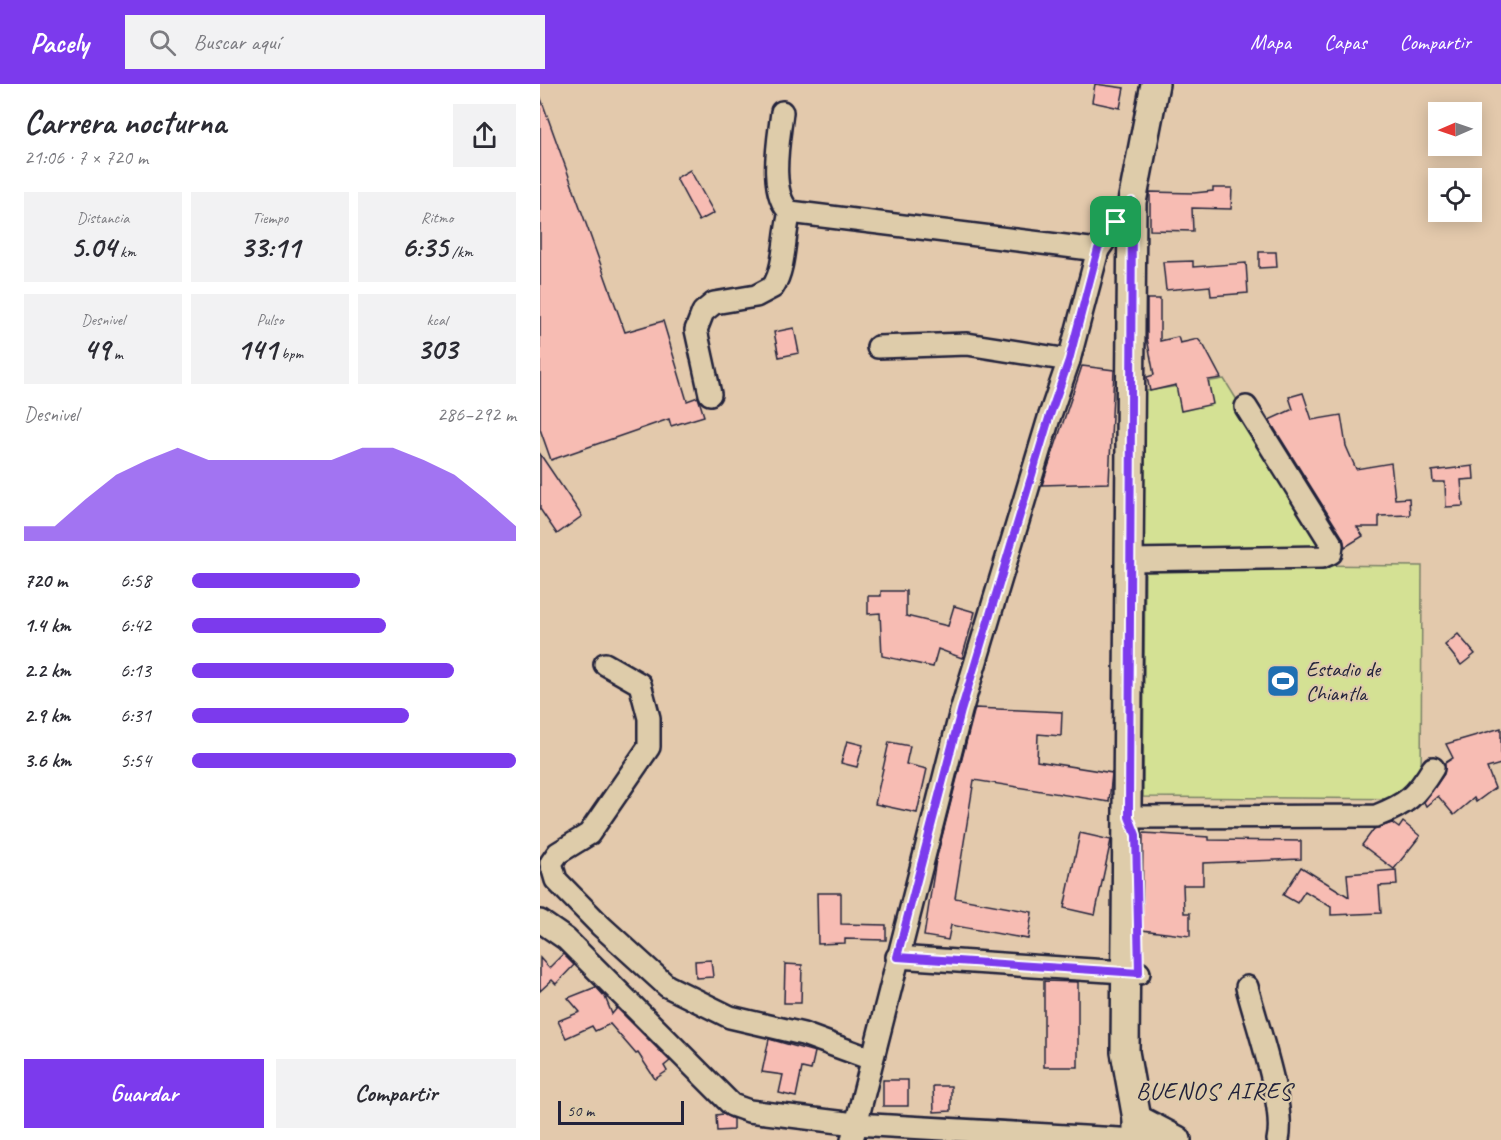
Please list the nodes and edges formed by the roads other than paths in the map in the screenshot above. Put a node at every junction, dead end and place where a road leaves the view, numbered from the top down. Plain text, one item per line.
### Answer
1 (1155, 84) edge
2 (782, 112) dead end
3 (1132, 202) junction
4 (790, 212) junction
5 (1098, 249) junction
6 (878, 347) dead end
7 (1069, 360) junction
8 (710, 394) dead end
9 (1246, 407) dead end
10 (1129, 560) junction
11 (606, 664) dead end
12 (1433, 768) dead end
13 (1129, 817) junction
14 (540, 921) edge
15 (897, 957) junction
16 (1132, 972) junction
17 (1247, 987) dead end
18 (871, 1059) junction
19 (854, 1132) edge
20 (1137, 1133) edge
21 (1177, 1140) edge
22 (1278, 1140) edge

1 - 3 main road
2 - 4 street
3 - 5 street
3 - 10 main road
4 - 5 street
4 - 8 street
5 - 7 street
6 - 7 street
7 - 15 street
9 - 10 street
10 - 13 main road
11 - 18 street
12 - 13 street
13 - 16 main road
14 - 19 street
15 - 16 street
15 - 18 street
16 - 20 main road
17 - 22 street
18 - 19 street
19 - 20 street
20 - 21 main road

